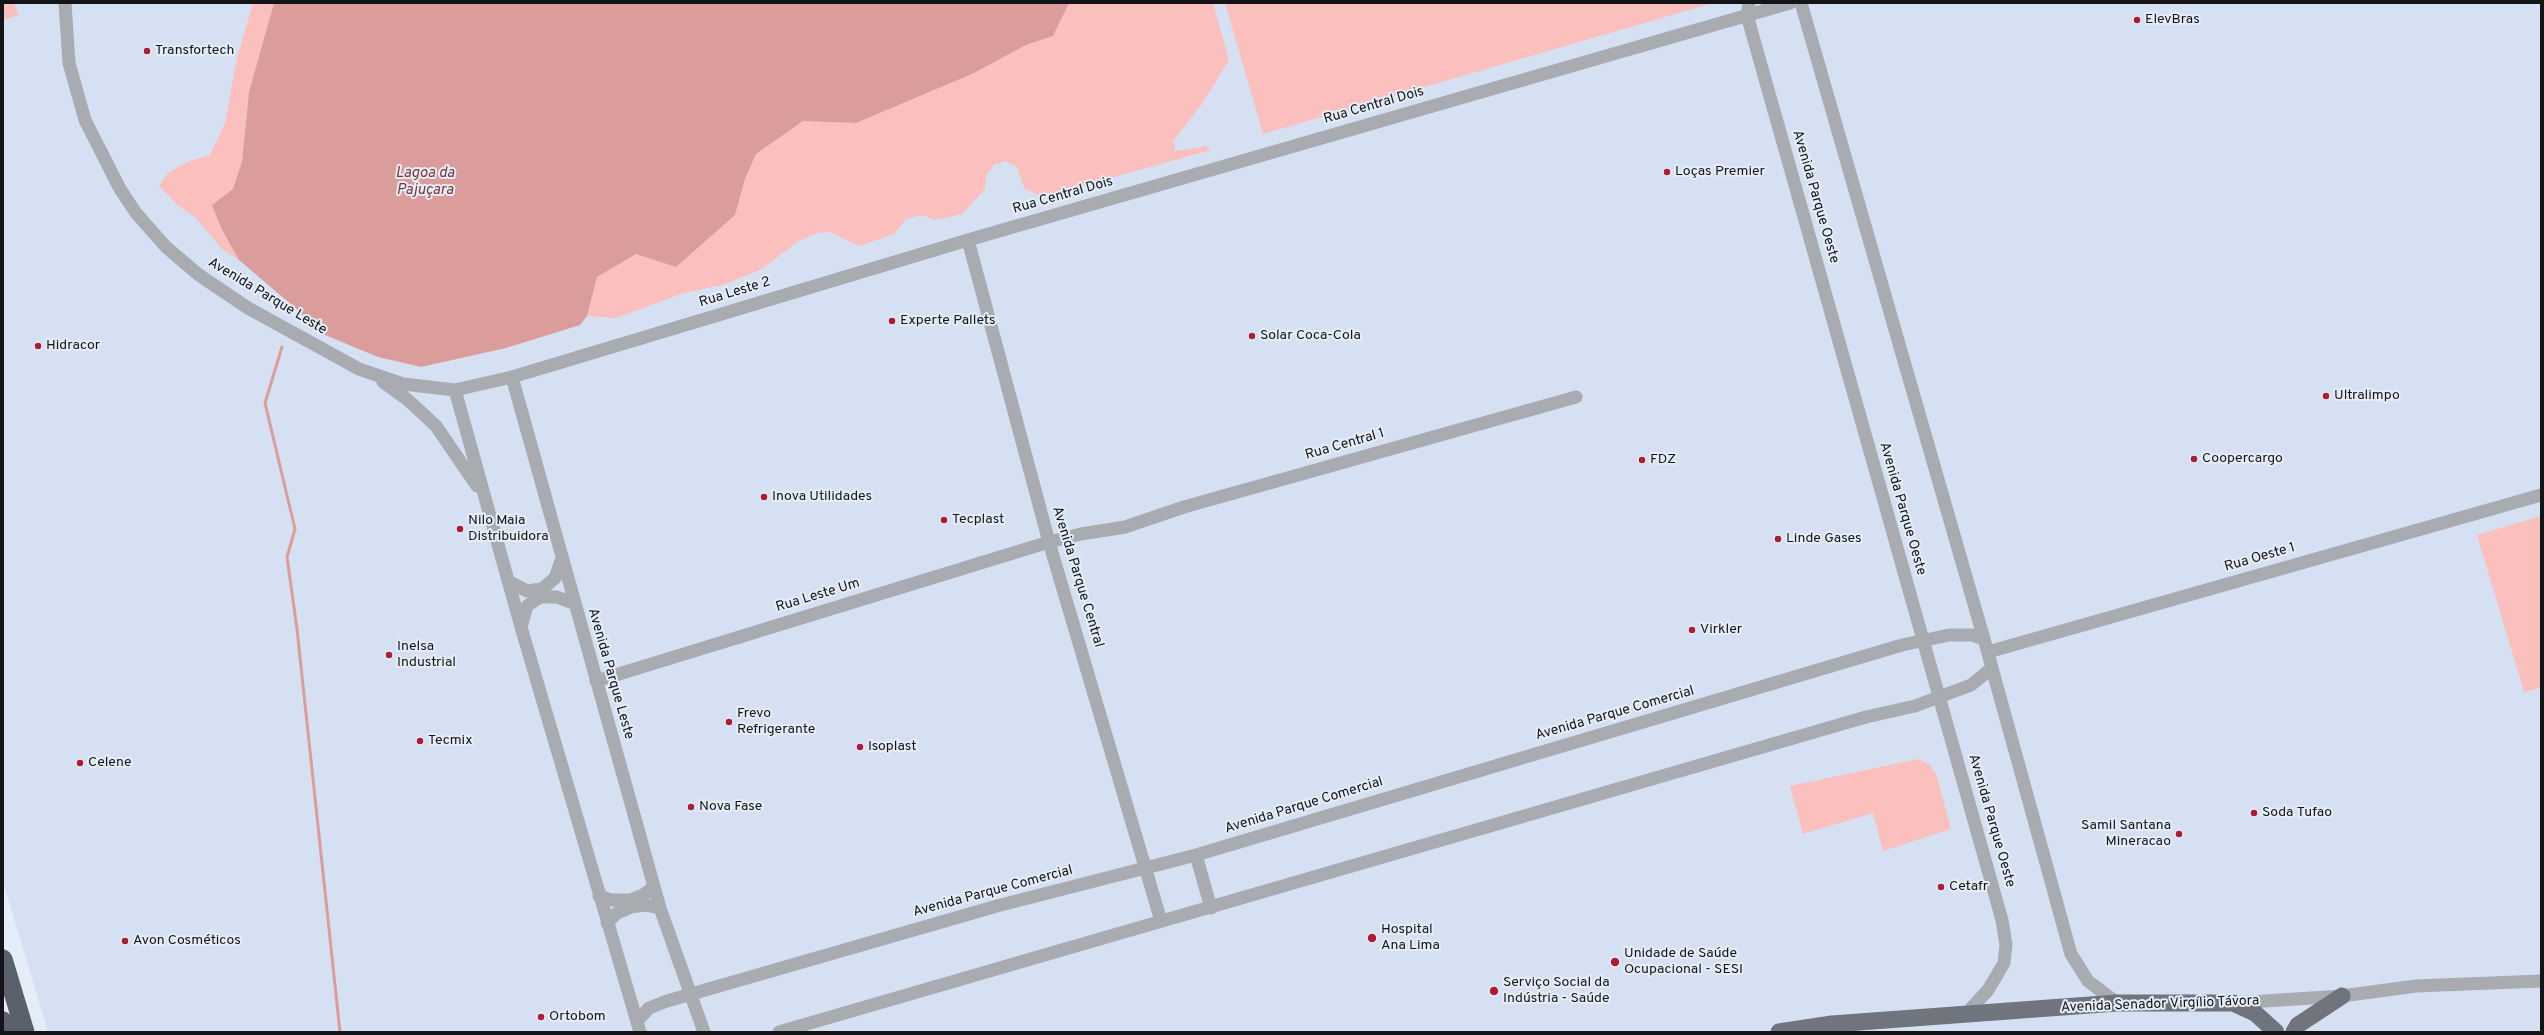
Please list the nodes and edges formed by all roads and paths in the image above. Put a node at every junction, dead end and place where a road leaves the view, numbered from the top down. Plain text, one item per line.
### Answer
1 (66, 3) edge
2 (1790, 3) edge
3 (1801, 3) edge
4 (1748, 9) edge
5 (968, 240) junction
6 (371, 375) junction
7 (512, 377) junction
8 (455, 390) junction
9 (1576, 397) dead end
10 (2541, 495) edge
11 (484, 499) junction
12 (1049, 542) junction
13 (561, 561) junction
14 (508, 581) junction
15 (573, 603) junction
16 (521, 627) junction
17 (1984, 639) junction
18 (1923, 641) junction
19 (1988, 652) junction
20 (1992, 668) junction
21 (596, 681) junction
22 (1940, 698) junction
23 (1196, 855) junction
24 (1146, 868) junction
25 (654, 886) junction
26 (599, 896) junction
27 (660, 908) junction
28 (1211, 908) junction
29 (1161, 921) junction
30 (606, 923) junction
31 (3, 959) edge
32 (2541, 981) edge
33 (692, 995) junction
34 (2342, 996) junction
35 (2117, 1003) junction
36 (2233, 1003) junction
37 (1966, 1014) junction
38 (3, 1021) edge
39 (639, 1026) edge
40 (1827, 1028) edge
41 (6, 1032) edge
42 (25, 1032) edge
43 (704, 1032) edge
44 (779, 1032) edge
45 (1779, 1032) edge
46 (2276, 1032) edge
47 (2294, 1032) edge

1 - 6 street, Avenida Parque Leste
2 - 4 street, Rua Central Dois
3 - 17 street
4 - 5 street, Rua Central Dois
4 - 18 street, Avenida Parque Oeste
5 - 7 street, Rua Leste 2
5 - 12 street, Avenida Parque Central
6 - 8 street, Avenida Parque Leste
6 - 11 street
7 - 8 street, Avenida Parque Leste
7 - 13 street, Avenida Parque Leste
8 - 11 street
9 - 12 street, Rua Central 1
10 - 19 street, Rua Oeste 1
11 - 14 street
12 - 21 street, Rua Leste Um
12 - 24 street, Avenida Parque Central
13 - 14 street
13 - 15 street, Avenida Parque Leste
14 - 16 street
15 - 16 street
15 - 21 street, Avenida Parque Leste
16 - 26 street
17 - 18 street, Avenida Parque Comercial
17 - 19 street
18 - 22 street, Avenida Parque Oeste
18 - 23 street, Avenida Parque Comercial
19 - 20 street
20 - 22 street
20 - 35 street
21 - 25 street, Avenida Parque Leste
22 - 28 street
22 - 37 street, Avenida Parque Oeste
23 - 24 street, Avenida Parque Comercial
23 - 28 street
24 - 29 street, Avenida Parque Central
24 - 33 street, Avenida Parque Comercial
25 - 26 street
25 - 27 street, Avenida Parque Leste
26 - 30 street
27 - 30 street
27 - 33 street, Avenida Parque Leste
28 - 29 street
29 - 44 street
30 - 39 street
31 - 42 highway
32 - 34 street, Avenida Senador Virgílio Távora
33 - 39 street, Avenida Parque Comercial
33 - 43 street, Avenida Parque Leste
34 - 36 street, Avenida Senador Virgílio Távora
34 - 47 main road
35 - 36 main road, Avenida Senador Virgílio Távora
35 - 37 main road, Avenida Senador Virgílio Távora
36 - 46 main road
37 - 40 main road, Avenida Senador Virgílio Távora
38 - 41 highway
40 - 45 main road, Avenida Senador Virgílio Távora

